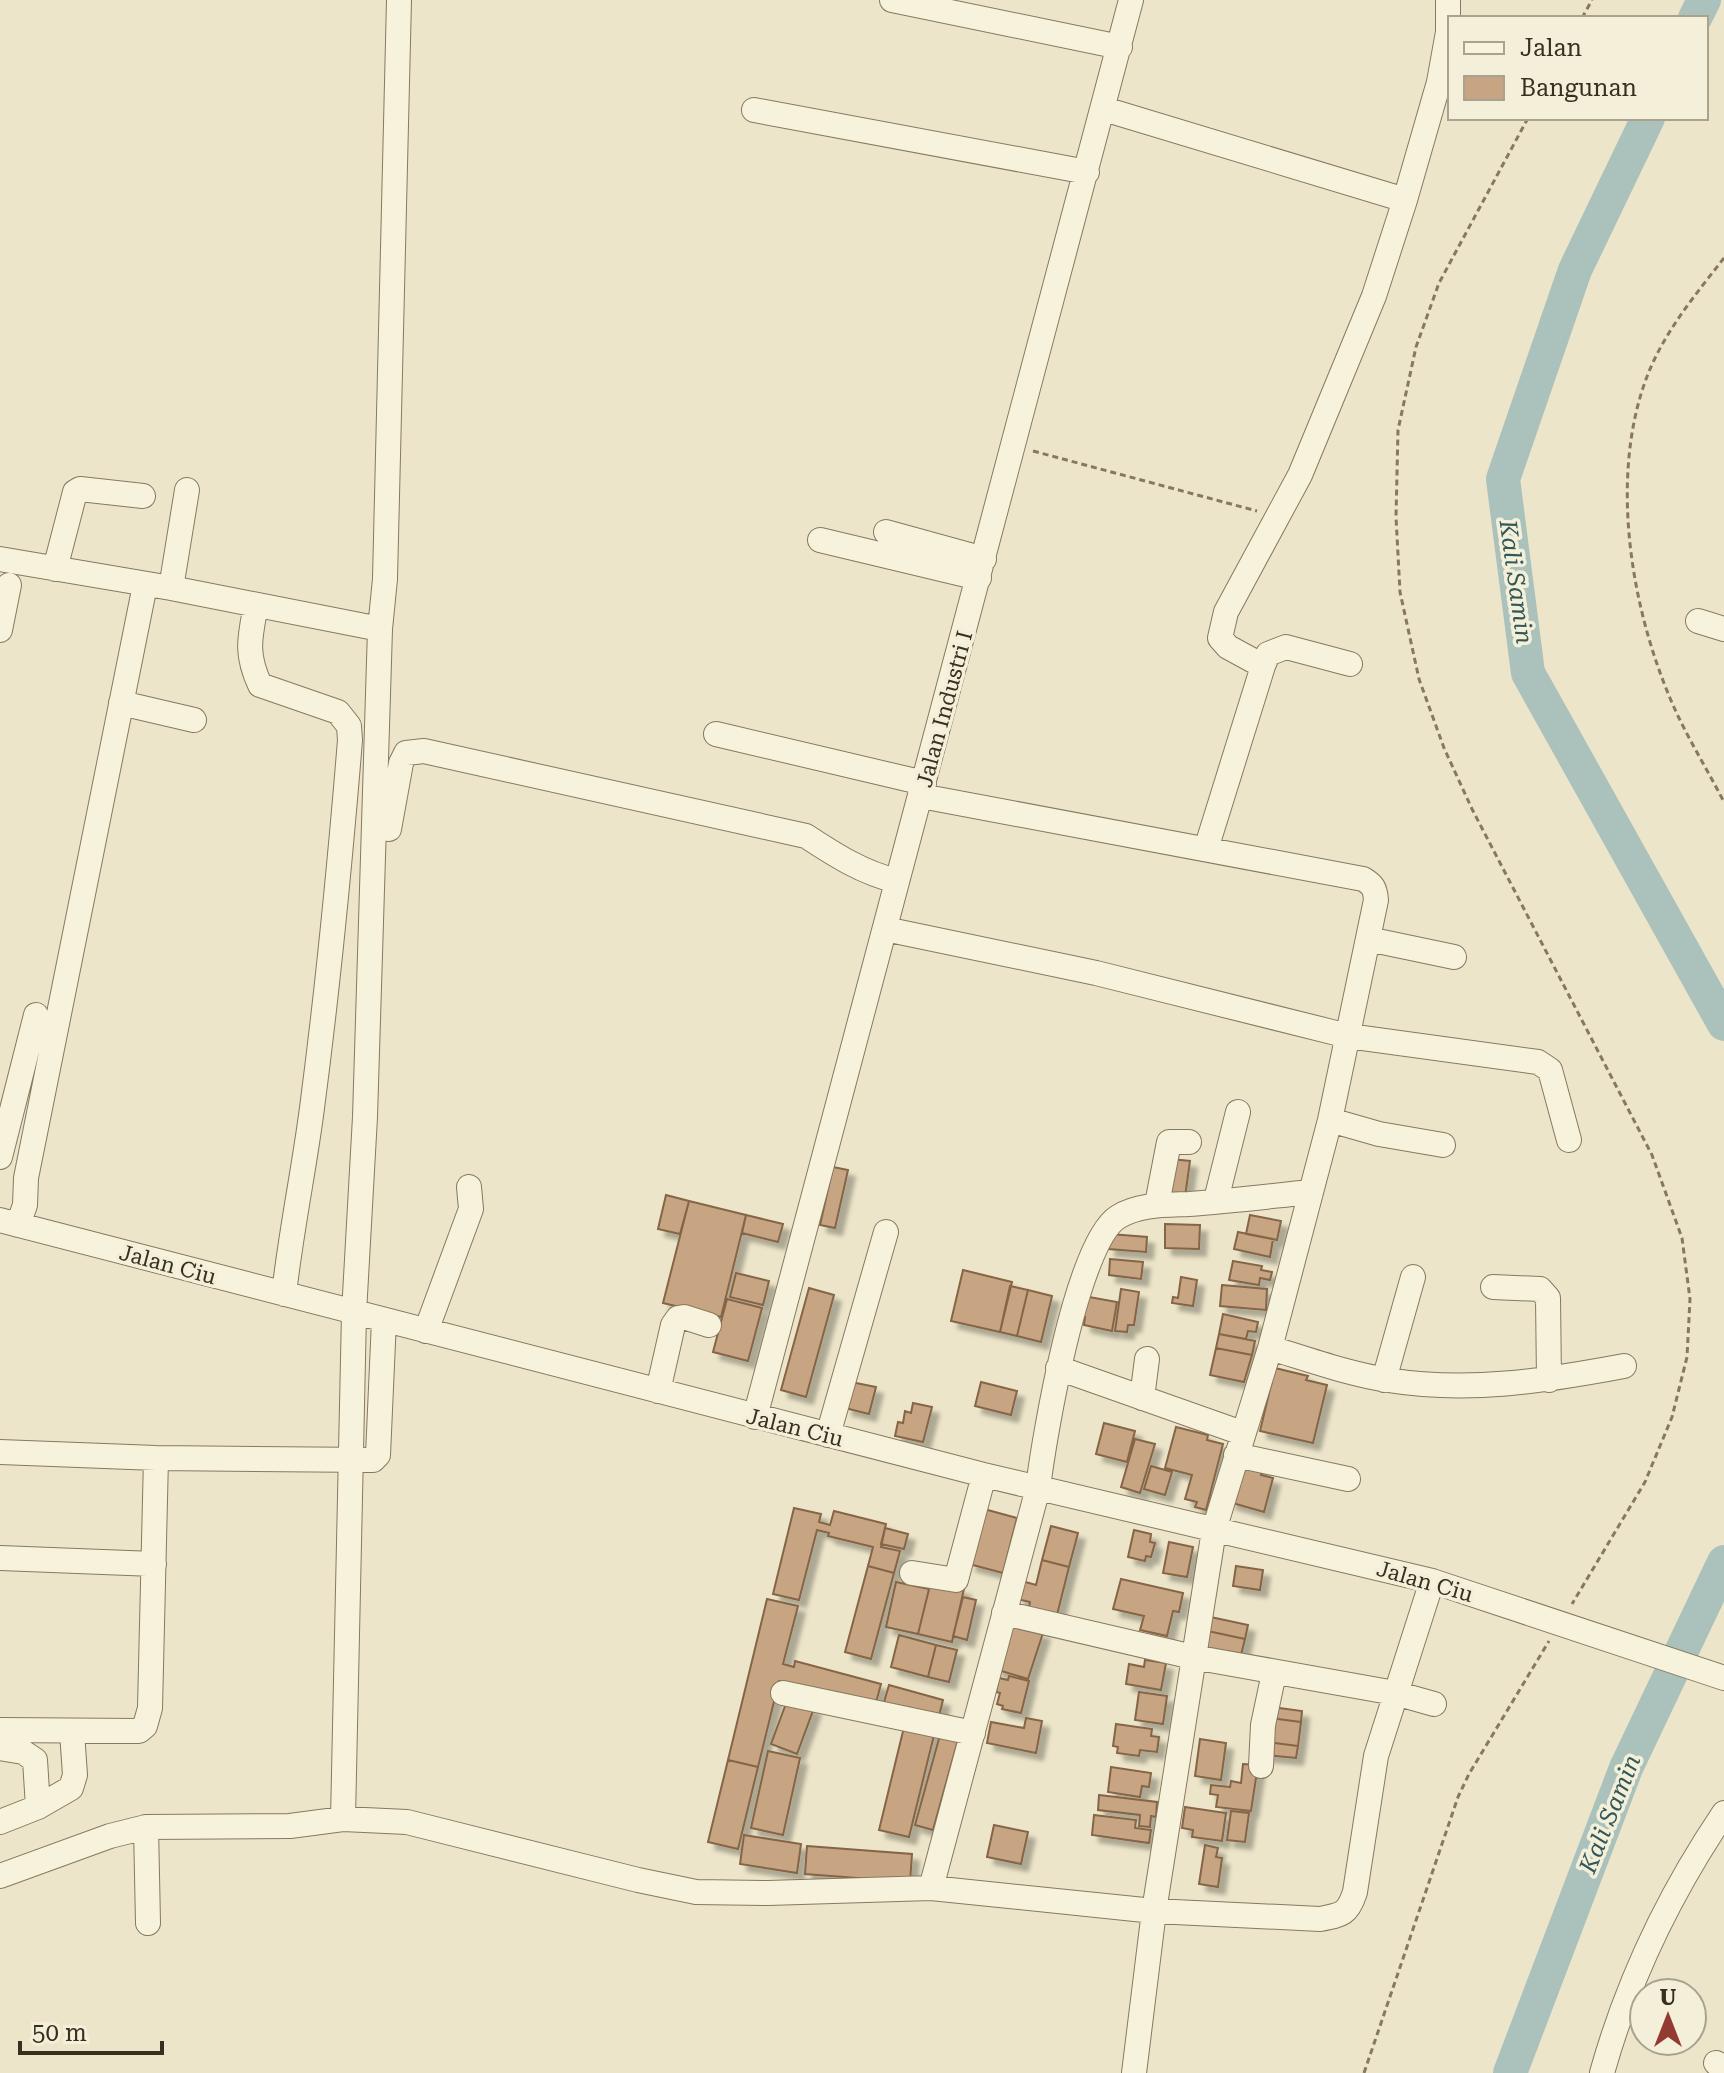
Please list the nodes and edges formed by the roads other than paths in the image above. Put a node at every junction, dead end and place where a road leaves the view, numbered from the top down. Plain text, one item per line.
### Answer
1 (399, 0) edge
2 (892, 0) edge
3 (1131, 0) edge
4 (1448, 0) edge
5 (1120, 47) junction
6 (1104, 109) junction
7 (754, 110) dead end
8 (1087, 172) junction
9 (1405, 200) junction
10 (187, 490) dead end
11 (143, 496) dead end
12 (886, 532) dead end
13 (820, 540) dead end
14 (0, 559) edge
15 (981, 568) junction
16 (55, 569) junction
17 (9, 585) dead end
18 (145, 585) junction
19 (171, 588) junction
20 (256, 605) junction
21 (1698, 621) dead end
22 (380, 629) junction
23 (1724, 629) edge
24 (0, 630) edge
25 (1350, 664) dead end
26 (1263, 666) junction
27 (121, 703) junction
28 (194, 720) dead end
29 (716, 734) dead end
30 (922, 789) junction
31 (389, 829) dead end
32 (1206, 849) junction
33 (897, 881) junction
34 (885, 929) junction
35 (1368, 939) junction
36 (1454, 957) dead end
37 (36, 1015) dead end
38 (1348, 1036) junction
39 (1238, 1112) dead end
40 (1330, 1120) junction
41 (1569, 1140) dead end
42 (1189, 1142) dead end
43 (1443, 1145) dead end
44 (0, 1157) edge
45 (469, 1187) dead end
46 (1311, 1192) junction
47 (1216, 1200) junction
48 (1157, 1204) junction
49 (9, 1222) edge
50 (886, 1232) dead end
51 (1413, 1277) dead end
52 (1493, 1287) dead end
53 (284, 1294) junction
54 (354, 1313) junction
55 (384, 1320) junction
56 (709, 1325) dead end
57 (426, 1331) junction
58 (1270, 1348) junction
59 (1147, 1359) dead end
60 (1624, 1366) dead end
61 (1058, 1368) junction
62 (1384, 1380) junction
63 (1549, 1380) junction
64 (1465, 1387) junction
65 (658, 1391) junction
66 (1142, 1398) junction
67 (1461, 1412) dead end
68 (755, 1417) junction
69 (828, 1435) junction
70 (1239, 1444) junction
71 (0, 1452) edge
72 (156, 1458) junction
73 (350, 1460) junction
74 (984, 1475) junction
75 (1348, 1479) dead end
76 (1038, 1488) junction
77 (1214, 1530) junction
78 (0, 1558) edge
79 (154, 1564) junction
80 (912, 1573) dead end
81 (1432, 1581) junction
82 (1004, 1613) junction
83 (1193, 1657) junction
84 (1274, 1673) junction
85 (1724, 1678) edge
86 (783, 1693) dead end
87 (1395, 1693) junction
88 (1434, 1704) dead end
89 (0, 1730) edge
90 (72, 1732) junction
91 (973, 1733) junction
92 (0, 1748) edge
93 (1261, 1766) dead end
94 (38, 1807) junction
95 (1724, 1813) edge
96 (343, 1819) junction
97 (0, 1822) edge
98 (146, 1827) junction
99 (0, 1876) edge
100 (931, 1888) junction
101 (1154, 1911) junction
102 (148, 1923) dead end
103 (1134, 2073) edge
104 (1602, 2073) edge

1 - 22 street
2 - 5 street
3 - 5 street, Jalan Industri I
4 - 9 street
5 - 6 street, Jalan Industri I
6 - 8 street, Jalan Industri I
6 - 9 street
7 - 8 street
8 - 15 street, Jalan Industri I
9 - 26 street
10 - 19 street
11 - 16 street
12 - 15 street
13 - 15 street
14 - 16 street
15 - 30 street, Jalan Industri I
16 - 18 street
17 - 24 street
18 - 19 street
18 - 27 street
19 - 20 street
20 - 22 street
20 - 53 street
21 - 23 street
22 - 54 street
25 - 26 street
26 - 32 street
27 - 28 street
27 - 49 street
29 - 30 street
30 - 32 street
30 - 33 street, Jalan Industri I
31 - 33 street
32 - 35 street
33 - 34 street, Jalan Industri I
34 - 38 street
34 - 68 street, Jalan Industri I
35 - 36 street
35 - 38 street
37 - 44 street
38 - 40 street
38 - 41 street
39 - 47 street
40 - 43 street
40 - 46 street
42 - 48 street
45 - 57 street
46 - 47 street
46 - 58 street
47 - 48 street
48 - 61 street
49 - 53 street, Jalan Ciu
50 - 69 street
51 - 62 street
52 - 63 street
53 - 54 street, Jalan Ciu
54 - 55 street, Jalan Ciu
54 - 73 street
55 - 57 street, Jalan Ciu
55 - 73 street
56 - 65 street
57 - 65 street, Jalan Ciu
58 - 62 street
58 - 70 street
59 - 66 street
60 - 63 street
61 - 66 street
61 - 76 street
62 - 64 street
63 - 64 street
64 - 67 street
65 - 68 street, Jalan Ciu
66 - 70 street
68 - 69 street, Jalan Ciu
69 - 74 street, Jalan Ciu
70 - 75 street
70 - 77 street
71 - 72 street
72 - 73 street
72 - 79 street
73 - 96 street
74 - 76 street, Jalan Ciu
74 - 80 street
76 - 77 street, Jalan Ciu
76 - 82 street
77 - 81 street, Jalan Ciu
77 - 83 street
78 - 79 street
79 - 90 street
81 - 85 street, Jalan Ciu
81 - 87 street
82 - 83 street
82 - 91 street
83 - 84 street
83 - 101 street
84 - 87 street
84 - 93 street
86 - 91 street
87 - 88 street
87 - 101 street
89 - 90 street
90 - 94 street
91 - 100 street
92 - 94 street
94 - 97 street
95 - 104 street
96 - 98 street
96 - 100 street
98 - 99 street
98 - 102 street
100 - 101 street
101 - 103 street

